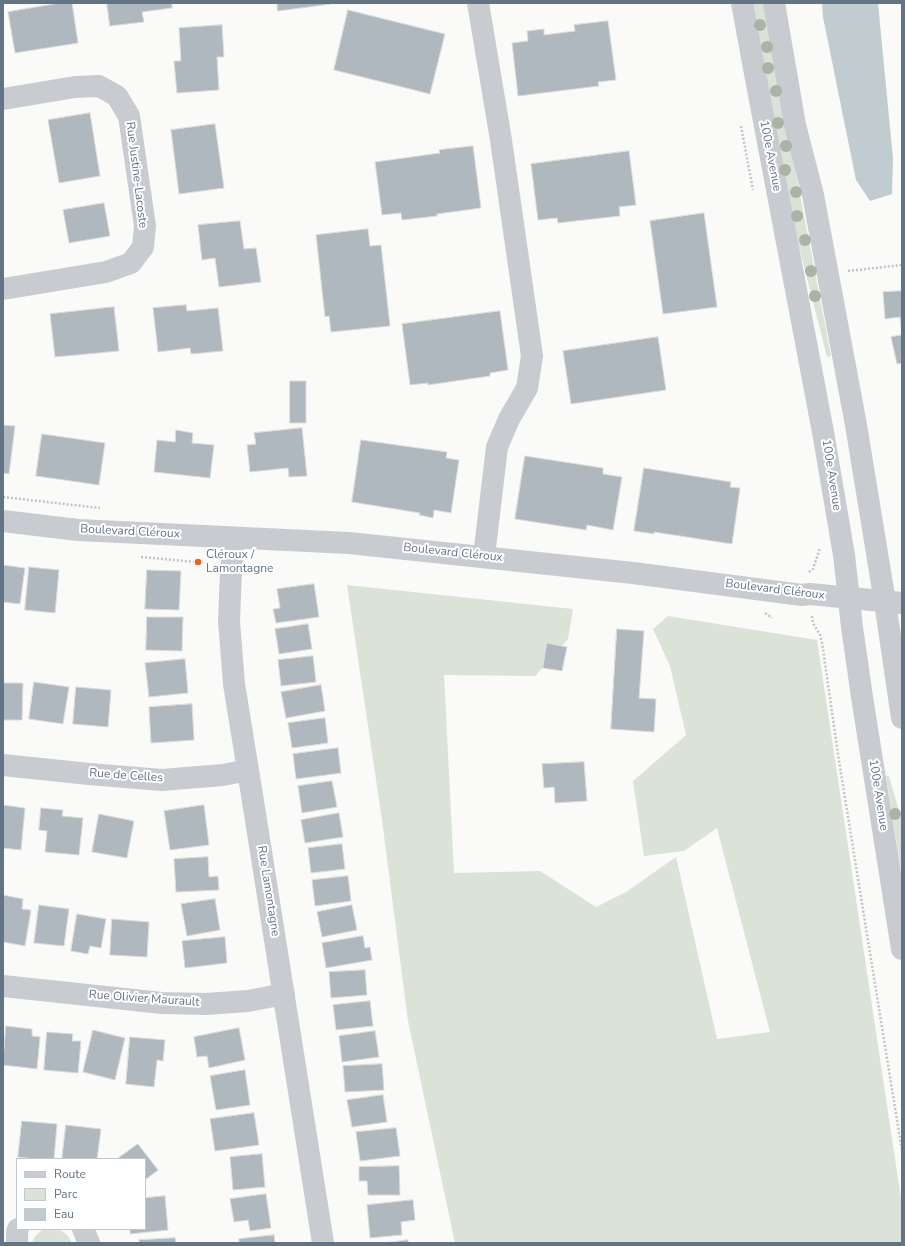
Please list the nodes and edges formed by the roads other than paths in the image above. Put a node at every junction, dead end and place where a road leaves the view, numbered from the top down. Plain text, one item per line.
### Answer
1 (478, 3) edge
2 (742, 3) edge
3 (774, 3) edge
4 (3, 99) edge
5 (3, 288) edge
6 (3, 522) edge
7 (234, 538) junction
8 (484, 556) junction
9 (849, 599) junction
10 (894, 603) edge
11 (902, 718) edge
12 (3, 765) edge
13 (248, 770) junction
14 (902, 949) edge
15 (3, 986) edge
16 (284, 994) junction
17 (18, 1230) edge
18 (83, 1230) edge
19 (16, 1243) edge
20 (89, 1243) edge
21 (322, 1243) edge

1 - 8 street
2 - 9 street, 100e Avenue
3 - 10 street
4 - 5 street, Rue Justine-Lacoste
6 - 7 street, Boulevard Cléroux
7 - 8 street, Boulevard Cléroux
7 - 13 street, Rue Lamontagne
8 - 9 street, Boulevard Cléroux
9 - 10 street, Boulevard Cléroux
9 - 14 street, 100e Avenue
10 - 11 street
12 - 13 street, Rue de Celles
13 - 16 street, Rue Lamontagne
15 - 16 street, Rue Olivier Maurault
16 - 21 street, Rue Lamontagne
17 - 19 street
18 - 20 street

